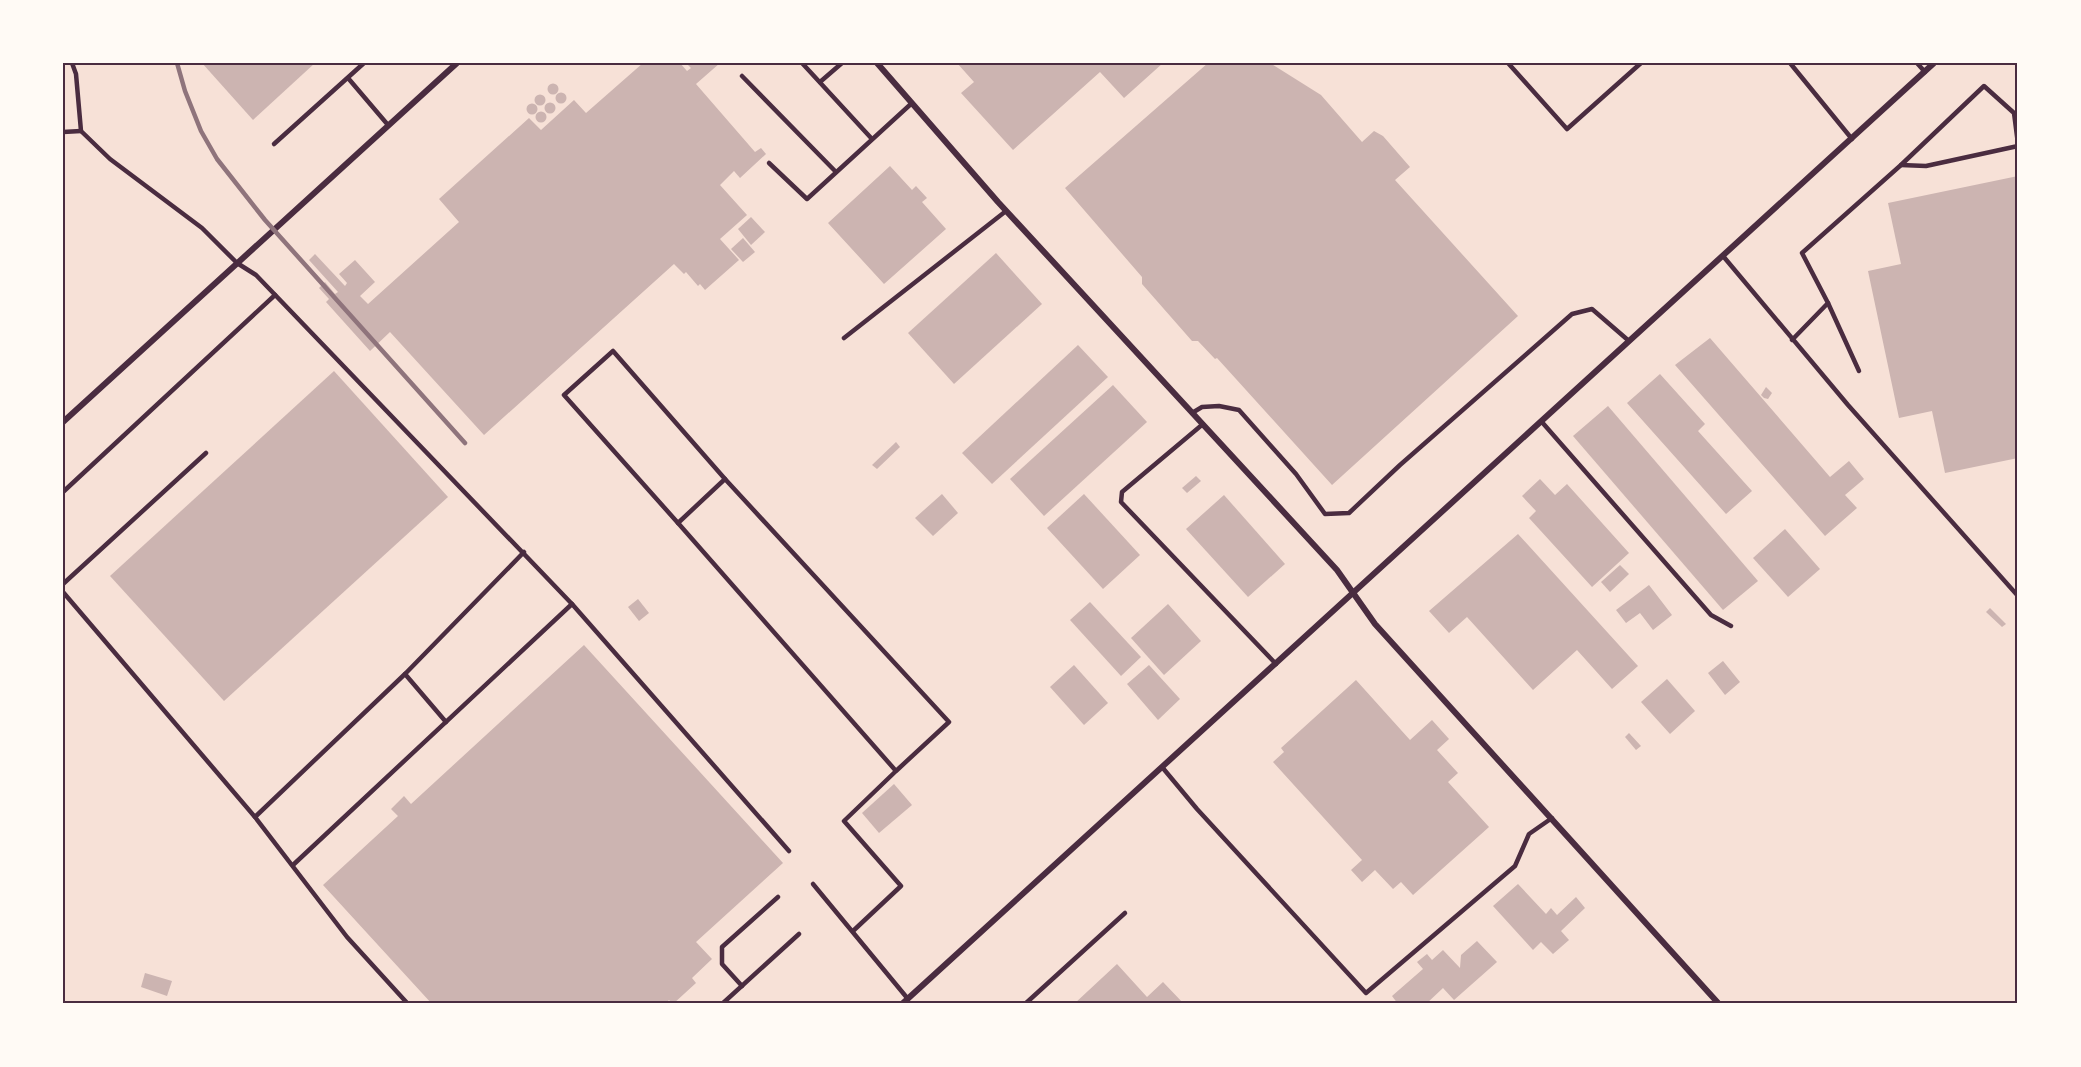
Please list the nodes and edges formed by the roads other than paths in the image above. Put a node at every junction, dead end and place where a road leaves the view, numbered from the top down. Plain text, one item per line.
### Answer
1 (72, 63) edge
2 (364, 63) edge
3 (457, 63) edge
4 (802, 63) edge
5 (842, 63) edge
6 (877, 63) edge
7 (1509, 63) edge
8 (1641, 63) edge
9 (1790, 63) edge
10 (1917, 63) edge
11 (1934, 63) edge
12 (1925, 72) junction
13 (742, 76) dead end
14 (348, 78) junction
15 (820, 82) junction
16 (912, 103) junction
17 (388, 125) junction
18 (81, 131) junction
19 (63, 132) edge
20 (872, 139) junction
21 (1852, 139) junction
22 (274, 144) dead end
23 (2018, 145) edge
24 (769, 163) dead end
25 (1901, 165) junction
26 (836, 172) junction
27 (1006, 211) junction
28 (1723, 256) junction
29 (237, 263) junction
30 (276, 295) junction
31 (1828, 303) junction
32 (844, 338) dead end
33 (1792, 339) junction
34 (1629, 341) junction
35 (1859, 371) dead end
36 (1192, 413) junction
37 (1541, 421) junction
38 (63, 422) edge
39 (1203, 424) junction
40 (206, 453) dead end
41 (725, 479) junction
42 (63, 492) edge
43 (678, 523) junction
44 (524, 552) junction
45 (63, 584) edge
46 (63, 592) edge
47 (1354, 594) junction
48 (2018, 596) edge
49 (572, 604) junction
50 (1731, 626) dead end
51 (1276, 663) junction
52 (405, 674) junction
53 (446, 722) junction
54 (1162, 767) junction
55 (896, 771) junction
56 (255, 817) junction
57 (1552, 818) junction
58 (789, 851) dead end
59 (293, 865) junction
60 (813, 884) dead end
61 (778, 897) dead end
62 (1125, 913) dead end
63 (853, 931) junction
64 (800, 934) dead end
65 (742, 986) junction
66 (905, 1001) edge
67 (408, 1004) edge
68 (722, 1004) edge
69 (1025, 1004) edge
70 (1719, 1004) edge

1 - 18 lane
2 - 14 lane
3 - 17 street
4 - 15 lane
5 - 15 lane
6 - 16 street
7 - 8 lane
9 - 21 lane
10 - 12 lane
11 - 12 street
12 - 21 street
13 - 26 lane
14 - 17 lane
14 - 22 lane
15 - 20 lane
16 - 20 lane
16 - 27 street
17 - 29 street
18 - 19 lane
18 - 29 lane
20 - 26 lane
21 - 28 street
23 - 25 lane
23 - 25 lane
24 - 26 lane
25 - 31 lane
27 - 32 lane
27 - 36 street
28 - 33 lane
28 - 34 street
29 - 30 lane
29 - 38 street
30 - 42 lane
30 - 44 lane
31 - 33 lane
31 - 35 lane
33 - 48 lane
34 - 36 lane
34 - 37 street
36 - 39 street
37 - 47 street
37 - 50 lane
39 - 47 street
39 - 51 lane
40 - 45 lane
41 - 43 lane
41 - 43 lane
41 - 55 lane
43 - 55 lane
44 - 49 lane
44 - 52 lane
46 - 56 lane
47 - 51 street
47 - 57 street
49 - 53 lane
49 - 58 lane
51 - 54 street
52 - 53 lane
52 - 56 lane
53 - 59 lane
54 - 57 lane
54 - 66 street
55 - 63 lane
56 - 59 lane
57 - 70 street
59 - 67 lane
60 - 63 lane
61 - 65 lane
62 - 69 lane
63 - 66 lane
64 - 65 lane
65 - 68 lane

